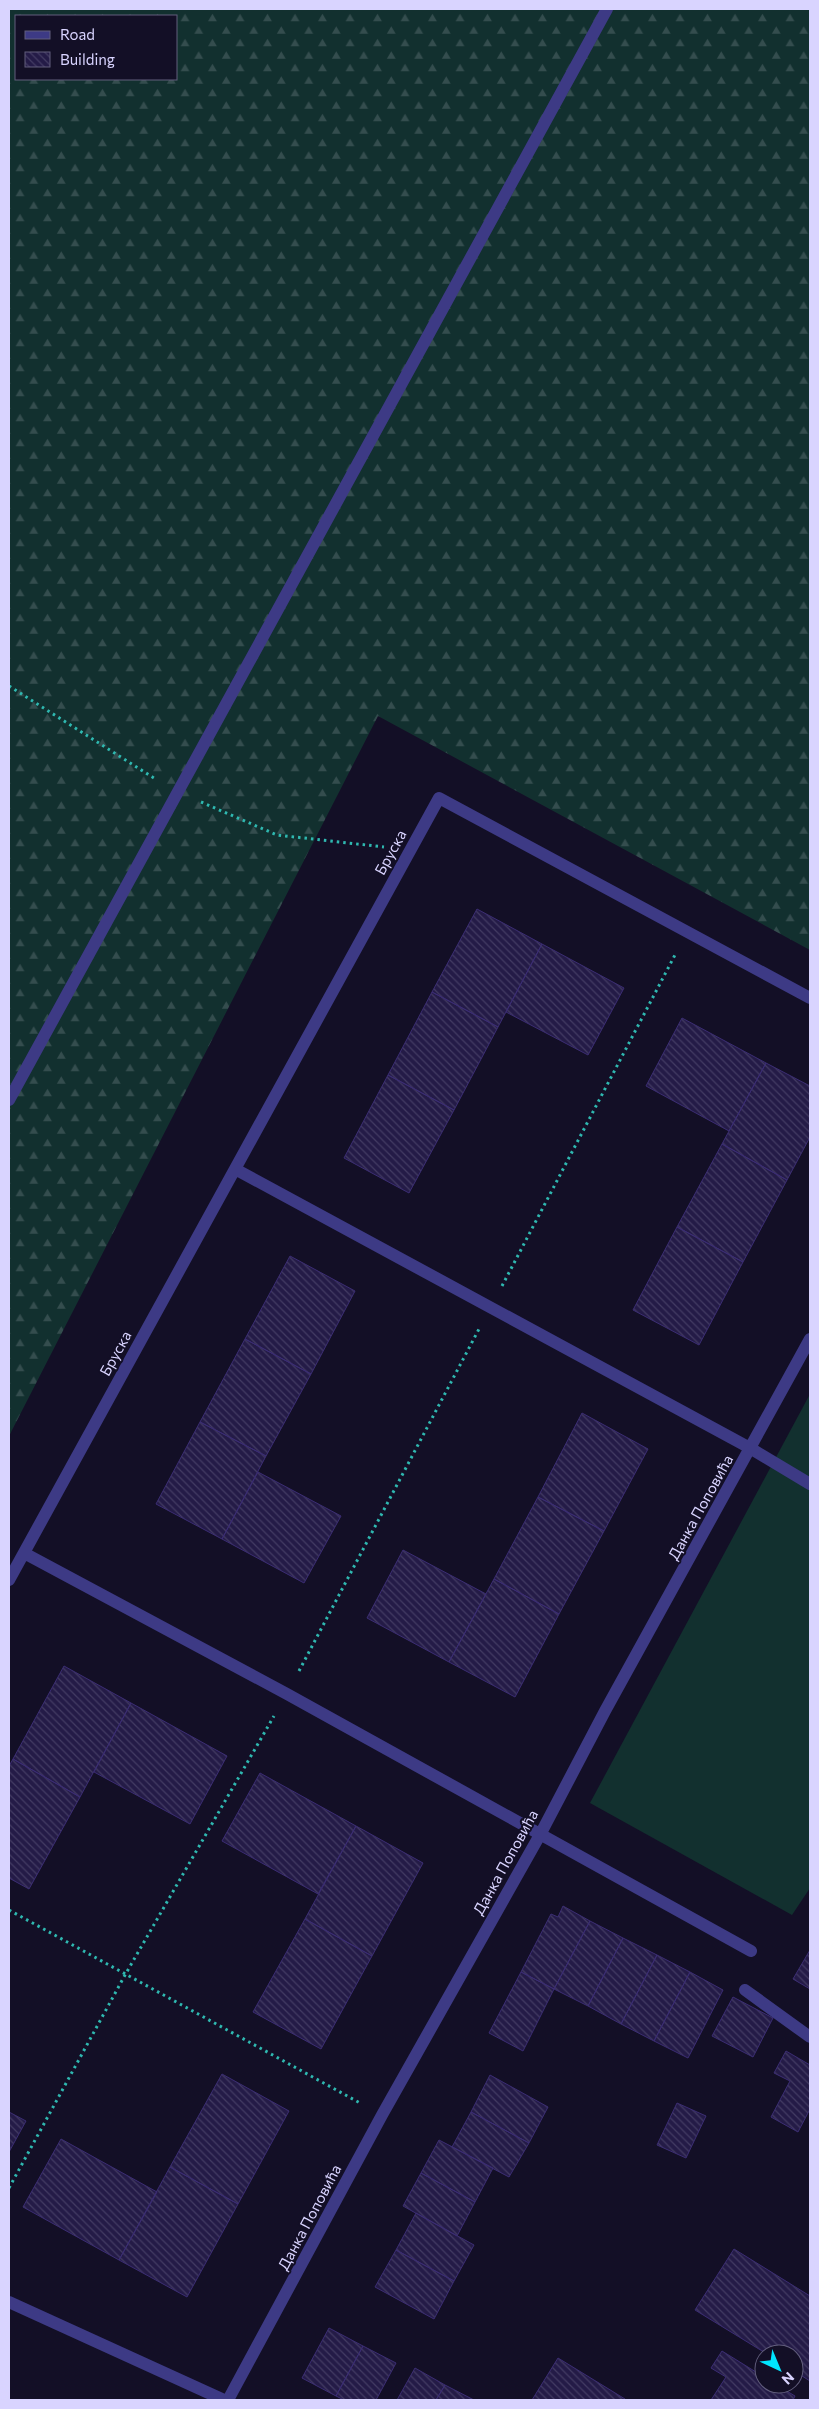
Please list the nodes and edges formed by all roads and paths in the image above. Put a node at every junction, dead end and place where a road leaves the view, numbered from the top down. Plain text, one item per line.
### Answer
1 (607, 9) edge
2 (687, 932) junction
3 (810, 998) edge
4 (9, 1100) edge
5 (235, 1169) junction
6 (491, 1307) junction
7 (810, 1339) edge
8 (750, 1448) junction
9 (810, 1484) edge
10 (24, 1553) junction
11 (9, 1580) edge
12 (287, 1694) junction
13 (541, 1833) junction
14 (9, 1910) edge
15 (751, 1951) dead end
16 (125, 1975) junction
17 (745, 1990) dead end
18 (810, 2037) edge
19 (382, 2115) junction
20 (9, 2188) edge
21 (9, 2302) edge
22 (224, 2400) edge
23 (228, 2400) edge

1 - 4 street
2 - 3 street
2 - 5 street, Бруска
2 - 6 path
5 - 6 street
5 - 10 street, Бруска
6 - 8 street
6 - 12 path
7 - 8 street, Данка Поповића
8 - 9 street
8 - 13 street, Данка Поповића
10 - 11 street, Бруска
10 - 12 street
12 - 13 street
12 - 16 path
13 - 15 street
13 - 19 street, Данка Поповића
14 - 16 path
16 - 19 path
16 - 20 path
17 - 18 street
19 - 23 street, Данка Поповића
21 - 22 street

